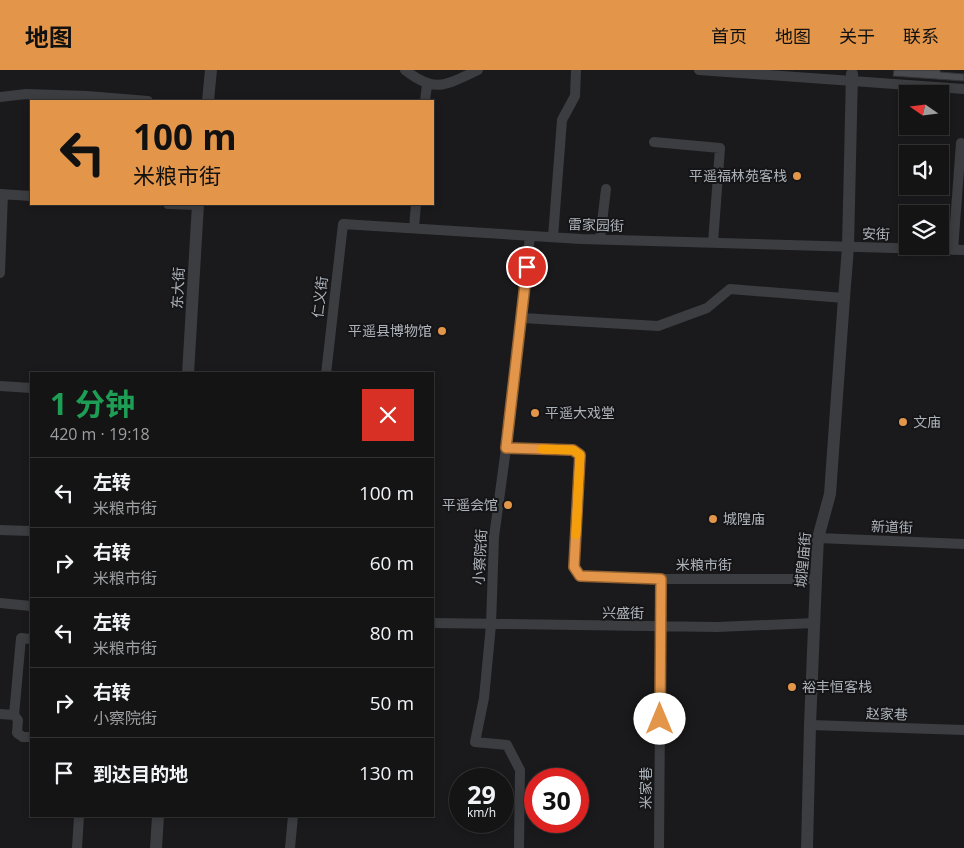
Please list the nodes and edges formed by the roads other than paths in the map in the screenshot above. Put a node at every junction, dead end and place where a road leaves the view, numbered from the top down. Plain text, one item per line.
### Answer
1 (211, 70) edge
2 (405, 70) edge
3 (478, 70) edge
4 (576, 70) edge
5 (699, 70) edge
6 (852, 77) junction
7 (427, 85) junction
8 (964, 90) edge
9 (0, 97) edge
10 (136, 100) edge
11 (208, 100) edge
12 (426, 100) edge
13 (654, 142) dead end
14 (961, 143) dead end
15 (606, 189) dead end
16 (2, 194) edge
17 (30, 196) edge
18 (198, 205) edge
19 (416, 205) edge
20 (343, 224) joint
21 (414, 228) junction
22 (530, 236) junction
23 (553, 237) junction
24 (600, 239) junction
25 (714, 243) junction
26 (848, 247) junction
27 (959, 250) edge
28 (0, 273) edge
29 (844, 298) junction
30 (522, 318) junction
31 (188, 372) edge
32 (326, 372) edge
33 (0, 386) edge
34 (30, 388) edge
35 (506, 448) junction
36 (0, 530) edge
37 (30, 531) edge
38 (818, 538) junction
39 (964, 544) edge
40 (661, 579) junction
41 (816, 579) junction
42 (0, 603) edge
43 (30, 606) edge
44 (434, 623) edge
45 (814, 623) junction
46 (491, 625) junction
47 (661, 627) junction
48 (30, 639) edge
49 (0, 714) edge
50 (14, 716) junction
51 (810, 725) junction
52 (964, 730) edge
53 (30, 737) edge
54 (78, 817) edge
55 (158, 817) edge
56 (293, 817) edge
57 (77, 848) edge
58 (156, 848) edge
59 (290, 848) edge
60 (519, 848) edge
61 (660, 848) edge
62 (807, 848) edge

1 - 11 street
2 - 7 street
3 - 7 street
4 - 23 street
5 - 6 street
6 - 8 street
6 - 26 street, 城隍庙街
7 - 12 street
9 - 10 street
13 - 25 street
14 - 27 street
15 - 24 street
16 - 17 street
16 - 28 street
18 - 31 street, 东大街
19 - 21 street
20 - 21 street, 雷家园街
20 - 32 street, 仁义街
21 - 22 street, 雷家园街
22 - 23 street, 雷家园街
22 - 30 street, 小察院街
23 - 24 street, 雷家园街
24 - 25 street, 雷家园街
25 - 26 street, 雷家园街
26 - 27 street, 安街
26 - 29 street, 城隍庙街
29 - 30 street
29 - 38 street, 城隍庙街
30 - 35 street, 小察院街
33 - 34 street
35 - 40 street, 米粮市街
35 - 46 street, 小察院街
36 - 37 street
38 - 39 street, 新道街
38 - 41 street, 城隍庙街
40 - 41 street, 米粮市街
40 - 47 street, 米家巷
41 - 45 street, 城隍庙街
42 - 43 street
44 - 46 street, 兴盛街
45 - 47 street, 兴盛街
45 - 51 street, 城隍庙街
46 - 47 street, 兴盛街
46 - 60 street, 小察院街
47 - 61 street, 米家巷
48 - 50 street
49 - 50 street
50 - 53 street
51 - 52 street, 赵家巷
51 - 62 street, 城隍庙街
54 - 57 street
55 - 58 street
56 - 59 street

